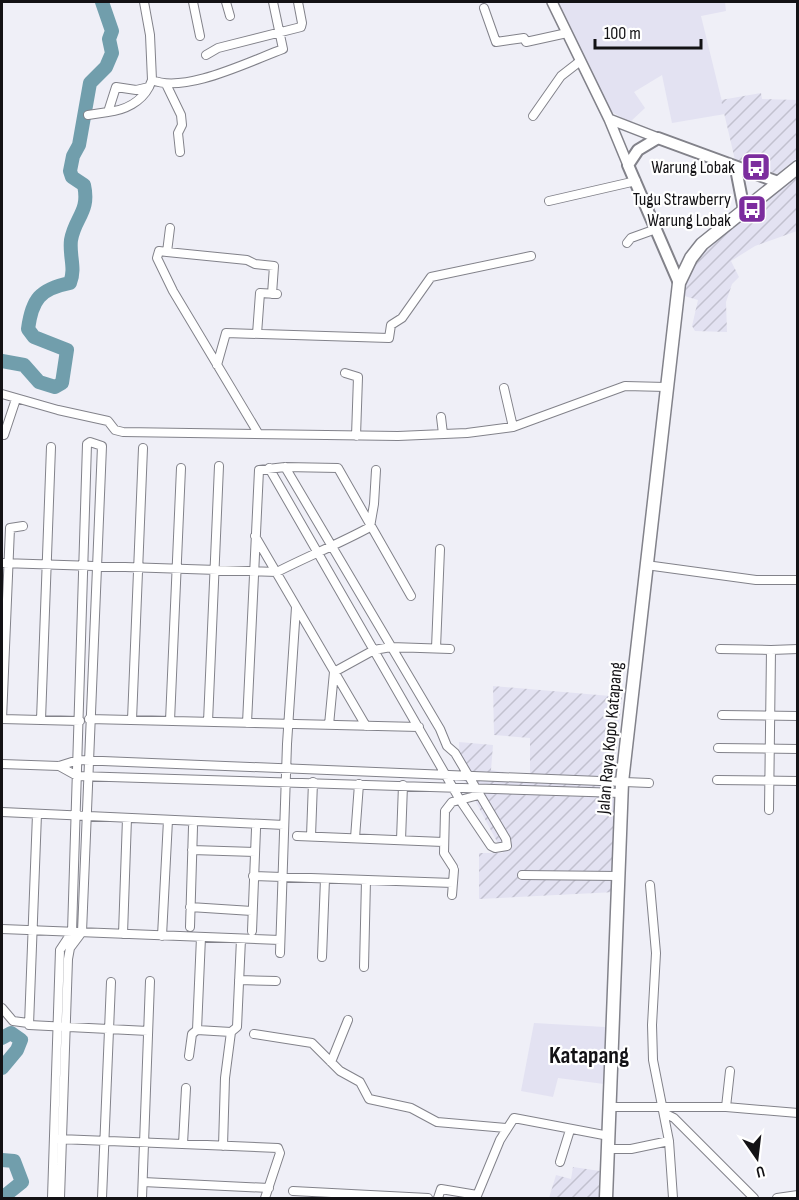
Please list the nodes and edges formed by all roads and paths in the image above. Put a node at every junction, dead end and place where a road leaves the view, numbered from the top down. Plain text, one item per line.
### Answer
1 (144, 2) edge
2 (193, 2) edge
3 (226, 2) edge
4 (273, 2) edge
5 (298, 2) edge
6 (552, 2) edge
7 (484, 8) dead end
8 (230, 16) dead end
9 (280, 33) junction
10 (567, 33) junction
11 (200, 36) dead end
12 (206, 55) dead end
13 (579, 62) junction
14 (151, 83) junction
15 (166, 84) junction
16 (108, 112) junction
17 (88, 115) dead end
18 (533, 116) dead end
19 (609, 119) junction
20 (658, 138) junction
21 (180, 152) dead end
22 (628, 165) junction
23 (798, 167) edge
24 (736, 169) junction
25 (636, 182) junction
26 (777, 182) junction
27 (549, 201) dead end
28 (744, 210) junction
29 (170, 228) dead end
30 (656, 229) junction
31 (627, 243) dead end
32 (167, 252) junction
33 (531, 256) dead end
34 (671, 264) junction
35 (687, 265) junction
36 (679, 283) junction
37 (257, 334) junction
38 (217, 365) junction
39 (345, 373) dead end
40 (666, 387) junction
41 (504, 388) dead end
42 (2, 394) edge
43 (16, 399) junction
44 (441, 417) dead end
45 (513, 428) junction
46 (258, 433) junction
47 (443, 434) junction
48 (4, 435) dead end
49 (356, 436) junction
50 (51, 447) dead end
51 (143, 448) dead end
52 (219, 466) dead end
53 (285, 467) junction
54 (181, 468) dead end
55 (269, 468) junction
56 (376, 470) dead end
57 (23, 526) dead end
58 (370, 526) junction
59 (255, 536) junction
60 (333, 548) junction
61 (440, 549) dead end
62 (317, 551) junction
63 (5, 563) edge
64 (48, 564) junction
65 (84, 564) junction
66 (96, 565) junction
67 (138, 566) junction
68 (646, 566) junction
69 (177, 568) junction
70 (214, 570) junction
71 (253, 572) junction
72 (277, 572) junction
73 (798, 580) edge
74 (411, 596) dead end
75 (296, 607) junction
76 (392, 647) junction
77 (436, 648) junction
78 (450, 649) dead end
79 (720, 649) dead end
80 (798, 649) edge
81 (374, 650) junction
82 (771, 650) junction
83 (334, 672) junction
84 (722, 715) dead end
85 (770, 716) junction
86 (798, 716) edge
87 (2, 718) edge
88 (89, 719) junction
89 (41, 720) junction
90 (132, 720) junction
91 (80, 721) junction
92 (170, 721) junction
93 (208, 722) junction
94 (247, 723) junction
95 (289, 724) junction
96 (329, 725) junction
97 (366, 726) junction
98 (419, 727) junction
99 (718, 748) dead end
100 (770, 749) junction
101 (798, 749) edge
102 (78, 760) junction
103 (87, 760) junction
104 (102, 761) junction
105 (2, 764) edge
106 (59, 766) junction
107 (287, 770) junction
108 (77, 776) junction
109 (87, 776) junction
110 (101, 776) junction
111 (446, 776) junction
112 (467, 777) junction
113 (717, 780) dead end
114 (286, 781) junction
115 (769, 781) junction
116 (798, 781) edge
117 (313, 782) junction
118 (359, 783) junction
119 (649, 783) dead end
120 (403, 785) junction
121 (453, 788) junction
122 (622, 788) junction
123 (476, 792) junction
124 (460, 800) junction
125 (769, 810) dead end
126 (2, 812) edge
127 (37, 814) junction
128 (80, 816) junction
129 (128, 818) junction
130 (168, 820) junction
131 (285, 825) junction
132 (193, 827) dead end
133 (256, 829) dead end
134 (297, 836) dead end
135 (311, 836) junction
136 (356, 838) junction
137 (401, 840) junction
138 (443, 842) junction
139 (192, 850) junction
140 (255, 852) junction
141 (522, 875) dead end
142 (254, 876) junction
143 (282, 876) junction
144 (618, 876) junction
145 (325, 879) junction
146 (366, 880) junction
147 (453, 883) junction
148 (650, 885) dead end
149 (452, 895) dead end
150 (190, 907) junction
151 (252, 911) junction
152 (190, 927) dead end
153 (2, 928) edge
154 (33, 930) junction
155 (252, 931) dead end
156 (72, 932) junction
157 (82, 932) junction
158 (123, 934) junction
159 (162, 936) junction
160 (201, 937) junction
161 (241, 939) junction
162 (280, 940) junction
163 (280, 953) dead end
164 (322, 957) dead end
165 (364, 967) dead end
166 (239, 980) junction
167 (150, 981) dead end
168 (276, 981) dead end
169 (111, 982) dead end
170 (2, 1008) edge
171 (348, 1020) dead end
172 (28, 1023) junction
173 (62, 1028) junction
174 (109, 1029) junction
175 (197, 1030) junction
176 (148, 1031) junction
177 (231, 1032) junction
178 (254, 1034) dead end
179 (189, 1056) dead end
180 (331, 1062) junction
181 (730, 1071) dead end
182 (186, 1088) dead end
183 (610, 1107) junction
184 (726, 1107) junction
185 (663, 1110) junction
186 (798, 1113) edge
187 (506, 1128) junction
188 (570, 1130) junction
189 (609, 1136) junction
190 (58, 1139) junction
191 (105, 1141) junction
192 (667, 1142) junction
193 (144, 1143) junction
194 (183, 1144) junction
195 (223, 1146) junction
196 (608, 1149) junction
197 (560, 1162) dead end
198 (143, 1182) junction
199 (269, 1188) junction
200 (293, 1191) dead end
201 (798, 1195) edge
202 (476, 1197) edge
203 (52, 1198) edge
204 (60, 1198) edge
205 (102, 1198) edge
206 (142, 1198) edge
207 (265, 1198) edge
208 (428, 1198) edge
209 (438, 1198) edge
210 (606, 1198) edge
211 (673, 1198) edge
212 (754, 1198) edge
213 (777, 1198) edge

1 - 14 street
2 - 11 street
3 - 8 street
4 - 9 street
5 - 9 street
6 - 10 street
7 - 10 street
9 - 12 street
9 - 15 street
10 - 13 street
13 - 18 street
13 - 19 street
14 - 15 street
14 - 16 street
14 - 16 street
15 - 21 street
16 - 17 street
19 - 20 street
19 - 22 street
20 - 22 main road
20 - 24 main road
22 - 25 main road
23 - 26 main road, Jalan Raya Kopo Katapang
24 - 26 main road
24 - 28 main road
25 - 27 street
25 - 30 main road
26 - 28 main road, Jalan Raya Kopo Katapang
28 - 35 main road, Jalan Raya Kopo Katapang
29 - 32 street
30 - 31 street
30 - 34 main road
32 - 37 street
32 - 38 street
33 - 37 street
34 - 35 main road
34 - 36 main road
35 - 36 main road, Jalan Raya Kopo Katapang
36 - 40 main road, Jalan Raya Kopo Katapang
37 - 38 street
38 - 46 street
39 - 49 street
40 - 45 street
40 - 68 main road, Jalan Raya Kopo Katapang
41 - 45 street
42 - 43 street
43 - 46 street
43 - 48 street
44 - 47 street
45 - 47 street
46 - 49 street
47 - 49 street
50 - 64 street
51 - 67 street
52 - 70 street
53 - 55 street
53 - 58 street
53 - 60 street
54 - 69 street
55 - 59 street
55 - 62 street
56 - 58 street
57 - 63 street
58 - 60 street
58 - 74 street
59 - 71 street
59 - 72 street
60 - 62 street
60 - 76 street
61 - 77 street
62 - 72 street
62 - 81 street
63 - 64 street
63 - 87 street
64 - 65 street
64 - 89 street
65 - 66 street
65 - 66 street
65 - 91 street
66 - 67 street
66 - 88 street
67 - 69 street
67 - 90 street
68 - 73 street
68 - 122 main road, Jalan Raya Kopo Katapang
69 - 70 street
69 - 92 street
70 - 71 street
70 - 93 street
71 - 72 street
71 - 94 street
72 - 75 street
75 - 83 street
75 - 95 street
76 - 77 street
76 - 81 street
76 - 112 street
77 - 78 street
79 - 82 street
80 - 82 street
81 - 83 street
81 - 98 street
82 - 85 street
83 - 96 street
83 - 97 street
84 - 85 street
85 - 86 street
85 - 100 street
87 - 89 street
88 - 90 street
88 - 103 street
89 - 91 street
90 - 92 street
91 - 102 street
92 - 93 street
93 - 94 street
94 - 95 street
95 - 96 street
95 - 107 street
96 - 97 street
97 - 98 street
98 - 111 street
99 - 100 street
100 - 101 street
100 - 115 street
102 - 103 street
102 - 106 street
102 - 108 street
103 - 104 street
103 - 109 street
104 - 107 street
104 - 110 street
105 - 106 street
106 - 108 street
107 - 111 street
107 - 114 street
108 - 109 street
108 - 128 street
109 - 110 street
109 - 128 street
110 - 114 street
111 - 112 street
111 - 121 street
112 - 122 street
112 - 123 street
113 - 115 street
114 - 117 street
114 - 131 street
115 - 116 street
115 - 125 street
117 - 118 street
117 - 135 street
118 - 120 street
118 - 136 street
119 - 122 street
120 - 121 street
120 - 137 street
121 - 123 street
121 - 124 street
122 - 123 street
122 - 144 main road, Jalan Raya Kopo Katapang
123 - 124 street
123 - 124 street
124 - 138 street
126 - 127 street
127 - 128 street
127 - 154 street
128 - 129 street
128 - 156 street
128 - 157 street
129 - 130 street
129 - 158 street
130 - 131 street
130 - 159 street
131 - 143 street
132 - 139 street
133 - 140 street
134 - 135 street
135 - 136 street
136 - 137 street
137 - 138 street
138 - 147 street
139 - 140 street
139 - 150 street
140 - 142 street
141 - 144 street
142 - 143 street
142 - 151 street
143 - 145 street
143 - 162 street
144 - 183 main road, Jalan Raya Kopo Katapang
145 - 146 street
145 - 164 street
146 - 147 street
146 - 165 street
147 - 149 street
148 - 185 street
150 - 151 street
150 - 152 street
151 - 155 street
153 - 154 street
154 - 156 street
154 - 172 street
156 - 157 street
156 - 173 street
157 - 158 street
157 - 173 street
158 - 159 street
159 - 160 street
160 - 161 street
160 - 175 street
161 - 162 street
161 - 166 street
162 - 163 street
166 - 168 street
166 - 177 street
167 - 176 street
169 - 174 street
170 - 172 street
171 - 180 street
172 - 173 street
173 - 174 street
173 - 190 street
174 - 176 street
174 - 191 street
175 - 177 street
175 - 179 street
176 - 193 street
177 - 195 street
178 - 180 street
180 - 187 street
181 - 184 street
182 - 194 street
183 - 185 street
183 - 189 main road, Jalan Raya Kopo Katapang
184 - 185 street
184 - 186 street
185 - 192 street
185 - 212 street
187 - 188 street
187 - 202 street
188 - 189 street
188 - 197 street
189 - 196 main road, Jalan Raya Kopo Katapang
190 - 191 street
190 - 203 street
190 - 204 street
191 - 193 street
191 - 205 street
192 - 196 street
192 - 211 street
193 - 194 street
193 - 198 street
194 - 195 street
195 - 199 street
196 - 210 main road, Jalan Raya Kopo Katapang
198 - 199 street
198 - 206 street
199 - 207 street
200 - 208 street
201 - 213 street
202 - 209 street

